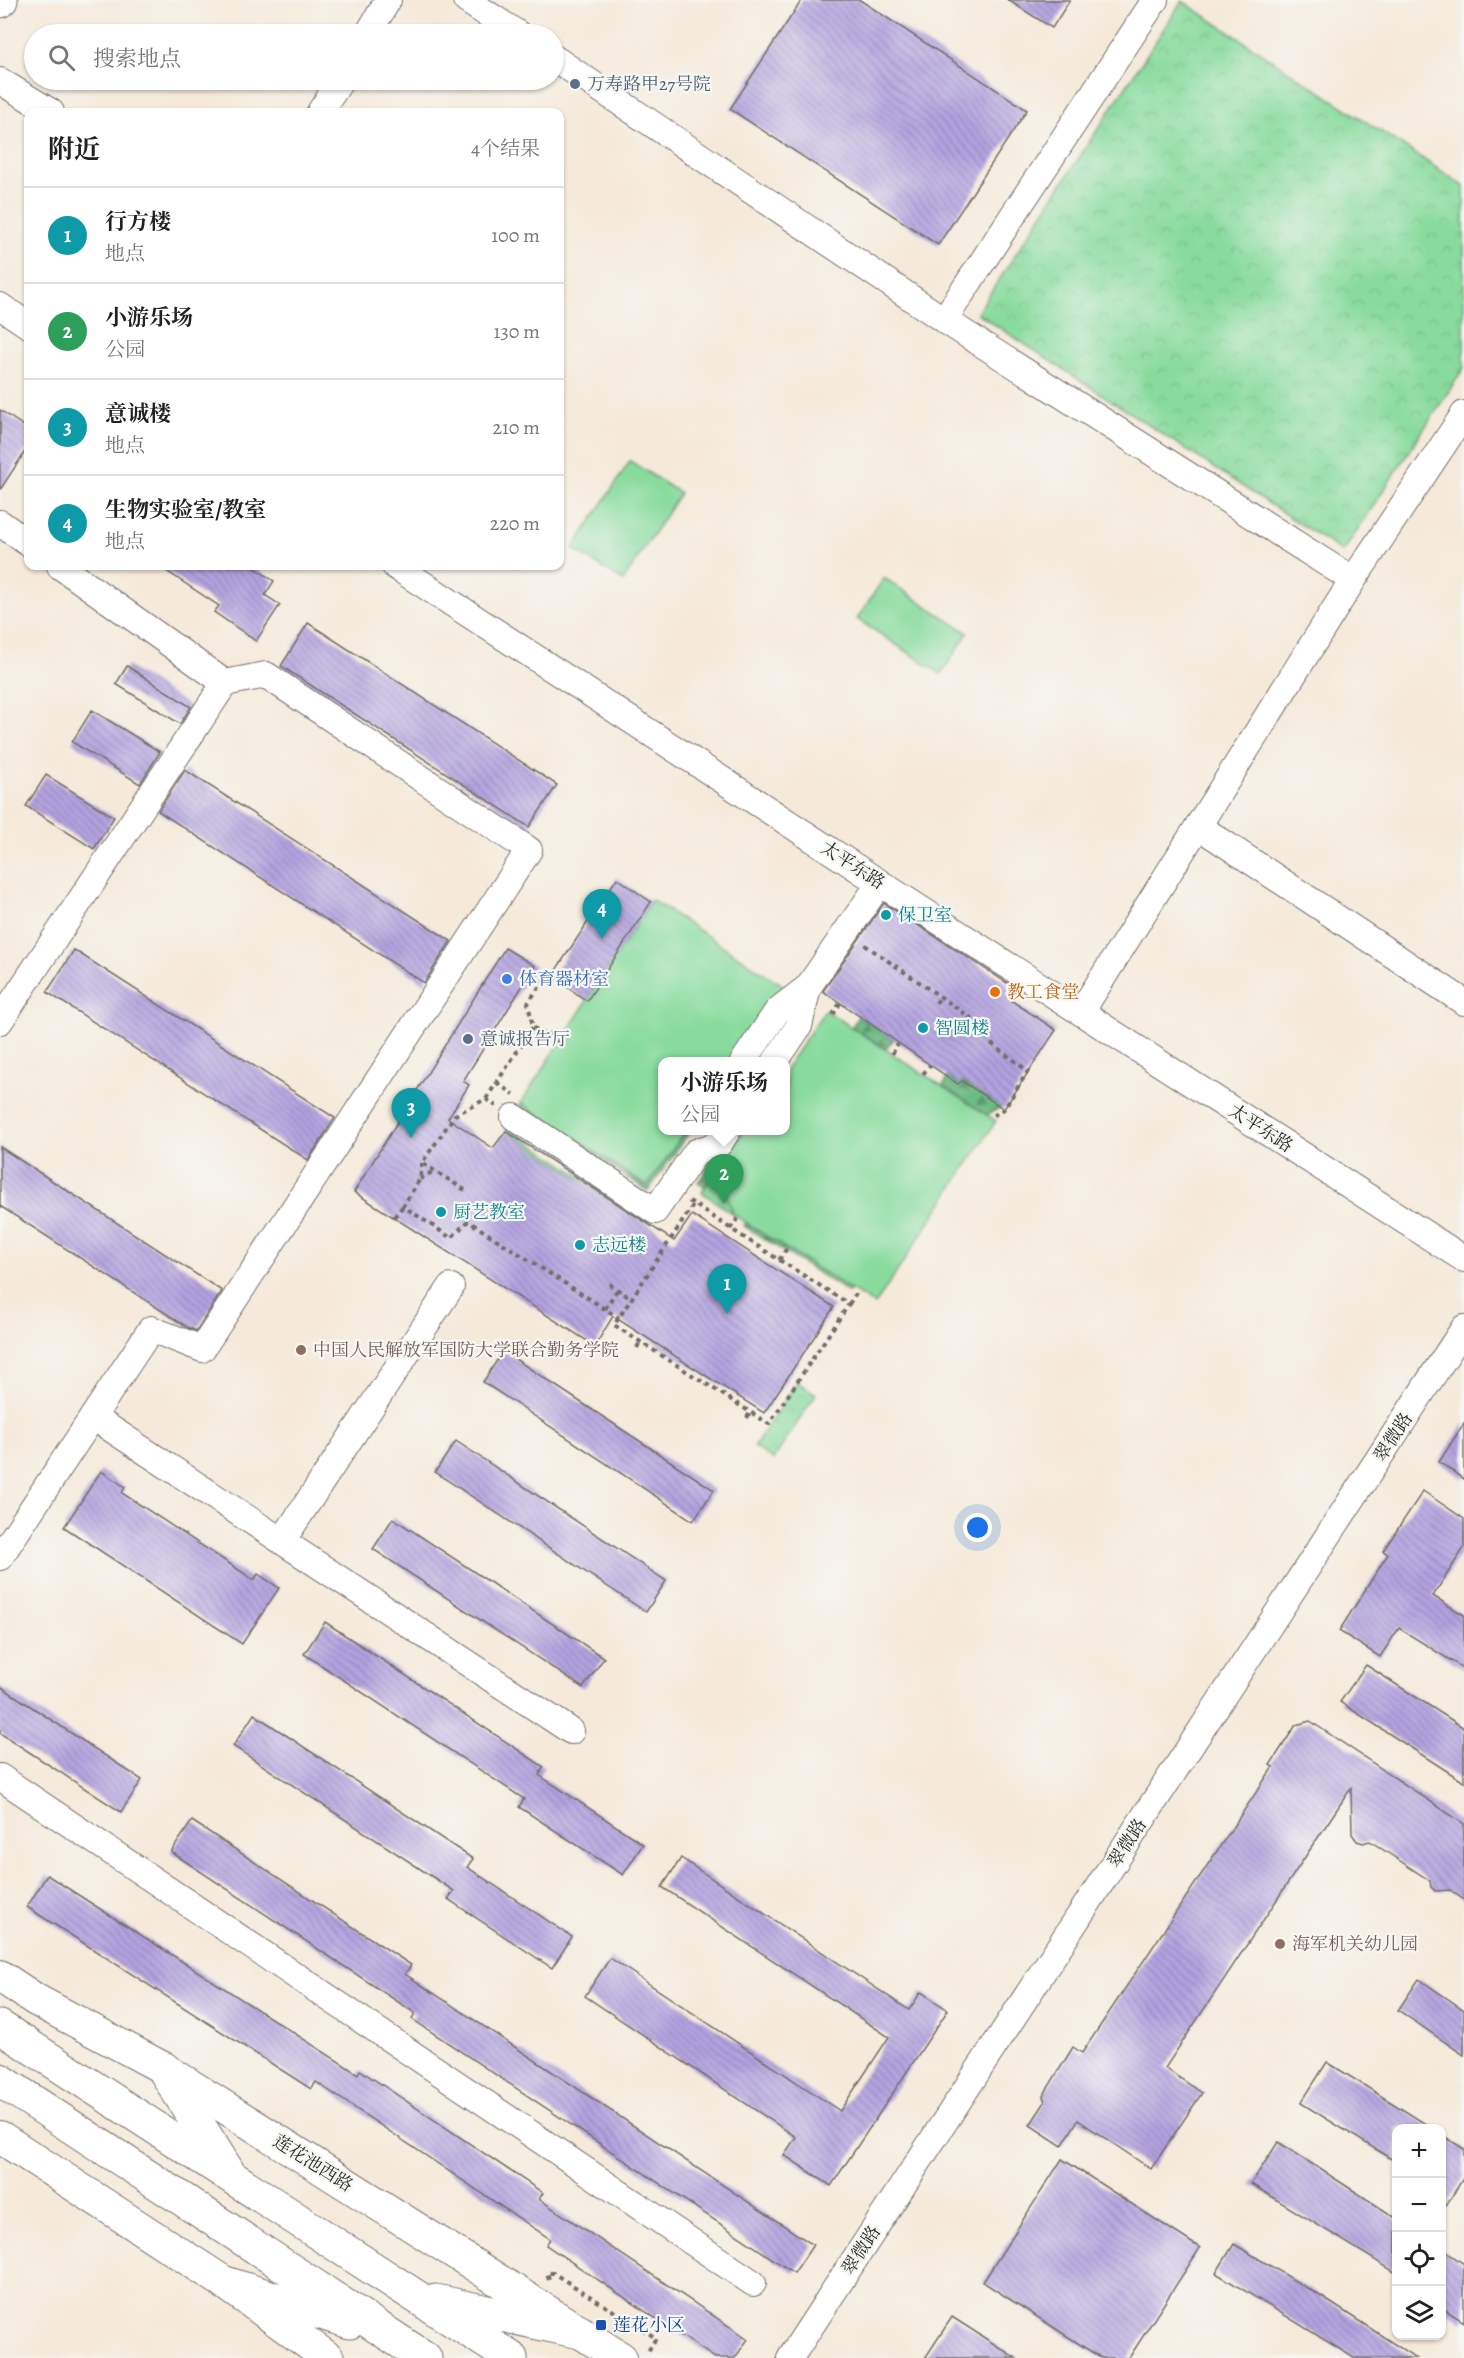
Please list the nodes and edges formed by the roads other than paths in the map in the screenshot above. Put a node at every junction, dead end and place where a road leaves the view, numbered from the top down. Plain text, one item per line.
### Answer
1 (387, 0) edge
2 (466, 0) edge
3 (1155, 0) edge
4 (374, 24) edge
5 (503, 24) edge
6 (564, 65) edge
7 (0, 81) edge
8 (334, 90) edge
9 (44, 108) edge
10 (323, 108) edge
11 (0, 306) edge
12 (944, 320) junction
13 (24, 322) edge
14 (1464, 414) edge
15 (0, 523) edge
16 (24, 540) edge
17 (66, 570) edge
18 (401, 570) edge
19 (1353, 579) junction
20 (225, 683) junction
21 (1198, 826) junction
22 (880, 883) junction
23 (808, 987) junction
24 (1464, 1002) edge
25 (1081, 1012) junction
26 (0, 1021) edge
27 (746, 1057) edge
28 (778, 1057) edge
29 (518, 1108) road end
30 (725, 1135) edge
31 (696, 1141) edge
32 (1464, 1259) edge
33 (451, 1287) dead end
34 (1464, 1328) edge
35 (93, 1417) junction
36 (282, 1541) junction
37 (0, 1557) edge
38 (571, 1731) dead end
39 (0, 1777) edge
40 (0, 1976) edge
41 (0, 2027) edge
42 (164, 2068) junction
43 (0, 2080) edge
44 (0, 2137) edge
45 (233, 2179) junction
46 (225, 2283) junction
47 (753, 2283) dead end
48 (415, 2296) junction
49 (580, 2332) junction
50 (387, 2334) junction
51 (328, 2358) edge
52 (425, 2358) edge
53 (511, 2358) edge
54 (621, 2358) edge
55 (790, 2358) edge

1 - 4 street
2 - 5 street
3 - 12 street
6 - 12 street
7 - 9 street
8 - 10 street
11 - 13 street
12 - 19 street
14 - 19 street
15 - 16 street
17 - 20 street
18 - 22 street, 太平东路
19 - 21 street
20 - 26 street
20 - 35 street
21 - 24 street
21 - 25 street
22 - 23 street
22 - 25 street, 太平东路
23 - 27 street
23 - 28 street
25 - 32 street, 太平东路
29 - 31 street
30 - 31 street
33 - 36 street
34 - 55 street, 翠微路
35 - 36 street
35 - 37 street
36 - 38 street
39 - 47 street
40 - 42 street, 莲花池西路
41 - 45 highway
42 - 45 highway
42 - 49 street, 莲花池西路
43 - 50 highway
44 - 46 street
45 - 48 highway
46 - 50 highway
46 - 51 street
48 - 49 highway
48 - 53 highway
49 - 54 street, 莲花池西路
50 - 52 highway

